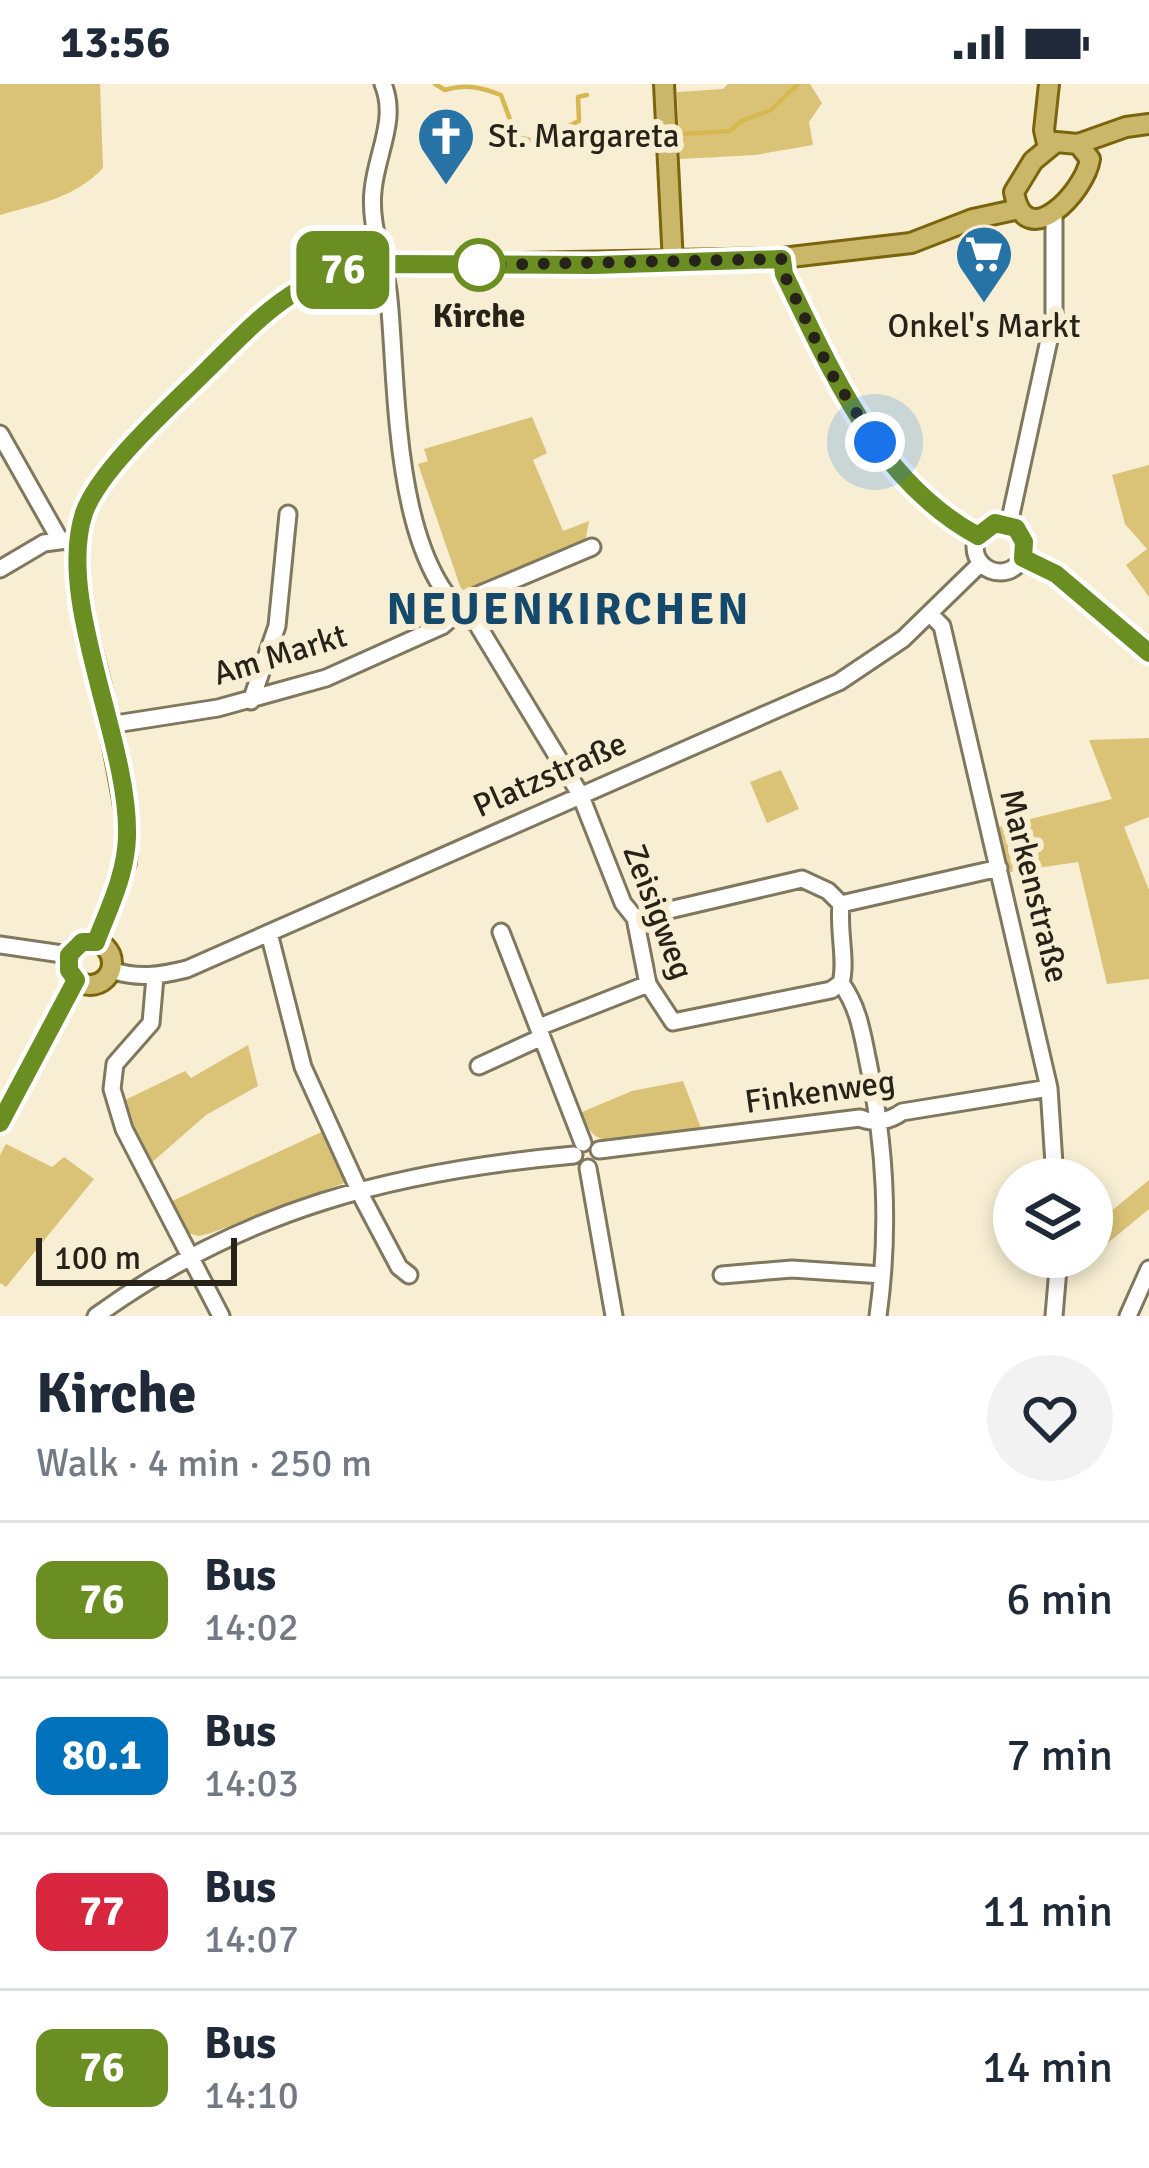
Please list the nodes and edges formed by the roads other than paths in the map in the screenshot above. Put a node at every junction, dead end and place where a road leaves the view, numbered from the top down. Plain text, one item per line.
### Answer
1 (383, 84) edge
2 (664, 84) edge
3 (1049, 84) edge
4 (1149, 124) edge
5 (1070, 148) junction
6 (1030, 208) junction
7 (782, 259) junction
8 (673, 263) junction
9 (385, 264) junction
10 (0, 434) edge
11 (288, 514) dead end
12 (1010, 524) junction
13 (978, 536) junction
14 (69, 540) junction
15 (592, 547) dead end
16 (1023, 558) junction
17 (981, 563) junction
18 (0, 569) edge
19 (457, 612) junction
20 (930, 614) junction
21 (1149, 652) edge
22 (251, 700) junction
23 (109, 725) junction
24 (580, 794) junction
25 (999, 868) junction
26 (841, 904) junction
27 (634, 918) junction
28 (501, 932) dead end
29 (269, 933) junction
30 (96, 942) junction
31 (0, 945) edge
32 (69, 955) junction
33 (111, 970) junction
34 (155, 977) junction
35 (76, 980) junction
36 (841, 983) junction
37 (648, 984) junction
38 (540, 1032) junction
39 (478, 1066) dead end
40 (1049, 1088) junction
41 (880, 1121) junction
42 (0, 1123) edge
43 (585, 1150) junction
44 (1054, 1158) edge
45 (360, 1189) junction
46 (189, 1256) junction
47 (1149, 1269) edge
48 (409, 1275) dead end
49 (722, 1275) dead end
50 (882, 1275) junction
51 (1058, 1278) edge
52 (96, 1316) edge
53 (221, 1316) edge
54 (614, 1316) edge
55 (878, 1316) edge
56 (1054, 1316) edge
57 (1128, 1316) edge

1 - 9 street
2 - 8 main road
3 - 5 main road
4 - 5 main road
5 - 6 main road
5 - 6 main road
6 - 7 main road
6 - 12 street
7 - 8 main road
7 - 13 street
8 - 9 main road
9 - 14 main road
9 - 19 street
10 - 14 street
11 - 22 street
12 - 13 street
12 - 16 street
13 - 17 street
14 - 18 street
14 - 23 main road
15 - 19 street, Am Markt
16 - 17 street
16 - 21 street
17 - 20 street, Platzstraße
19 - 22 street, Am Markt
19 - 24 street
20 - 24 street, Platzstraße
20 - 25 street, Markenstraße
22 - 23 street, Am Markt
23 - 30 main road
24 - 27 street, Zeisigweg
24 - 29 street, Platzstraße
25 - 26 street
25 - 40 street, Markenstraße
26 - 27 street
26 - 36 street
27 - 37 street, Zeisigweg
28 - 38 street
29 - 34 street, Platzstraße
29 - 45 street
30 - 32 main road
30 - 33 main road
31 - 32 street
32 - 35 main road
33 - 34 street, Platzstraße
33 - 35 main road
34 - 46 street
35 - 42 main road
36 - 37 street, Zeisigweg
36 - 41 street
37 - 38 street
38 - 39 street
38 - 43 street
40 - 41 street, Finkenweg
40 - 44 street, Markenstraße
41 - 43 street, Finkenweg
41 - 50 street
43 - 45 street, Finkenweg
43 - 54 street
45 - 46 street, Finkenweg
45 - 48 street
46 - 52 street, Finkenweg
46 - 53 street
47 - 57 street
49 - 50 street
50 - 55 street
51 - 56 street

